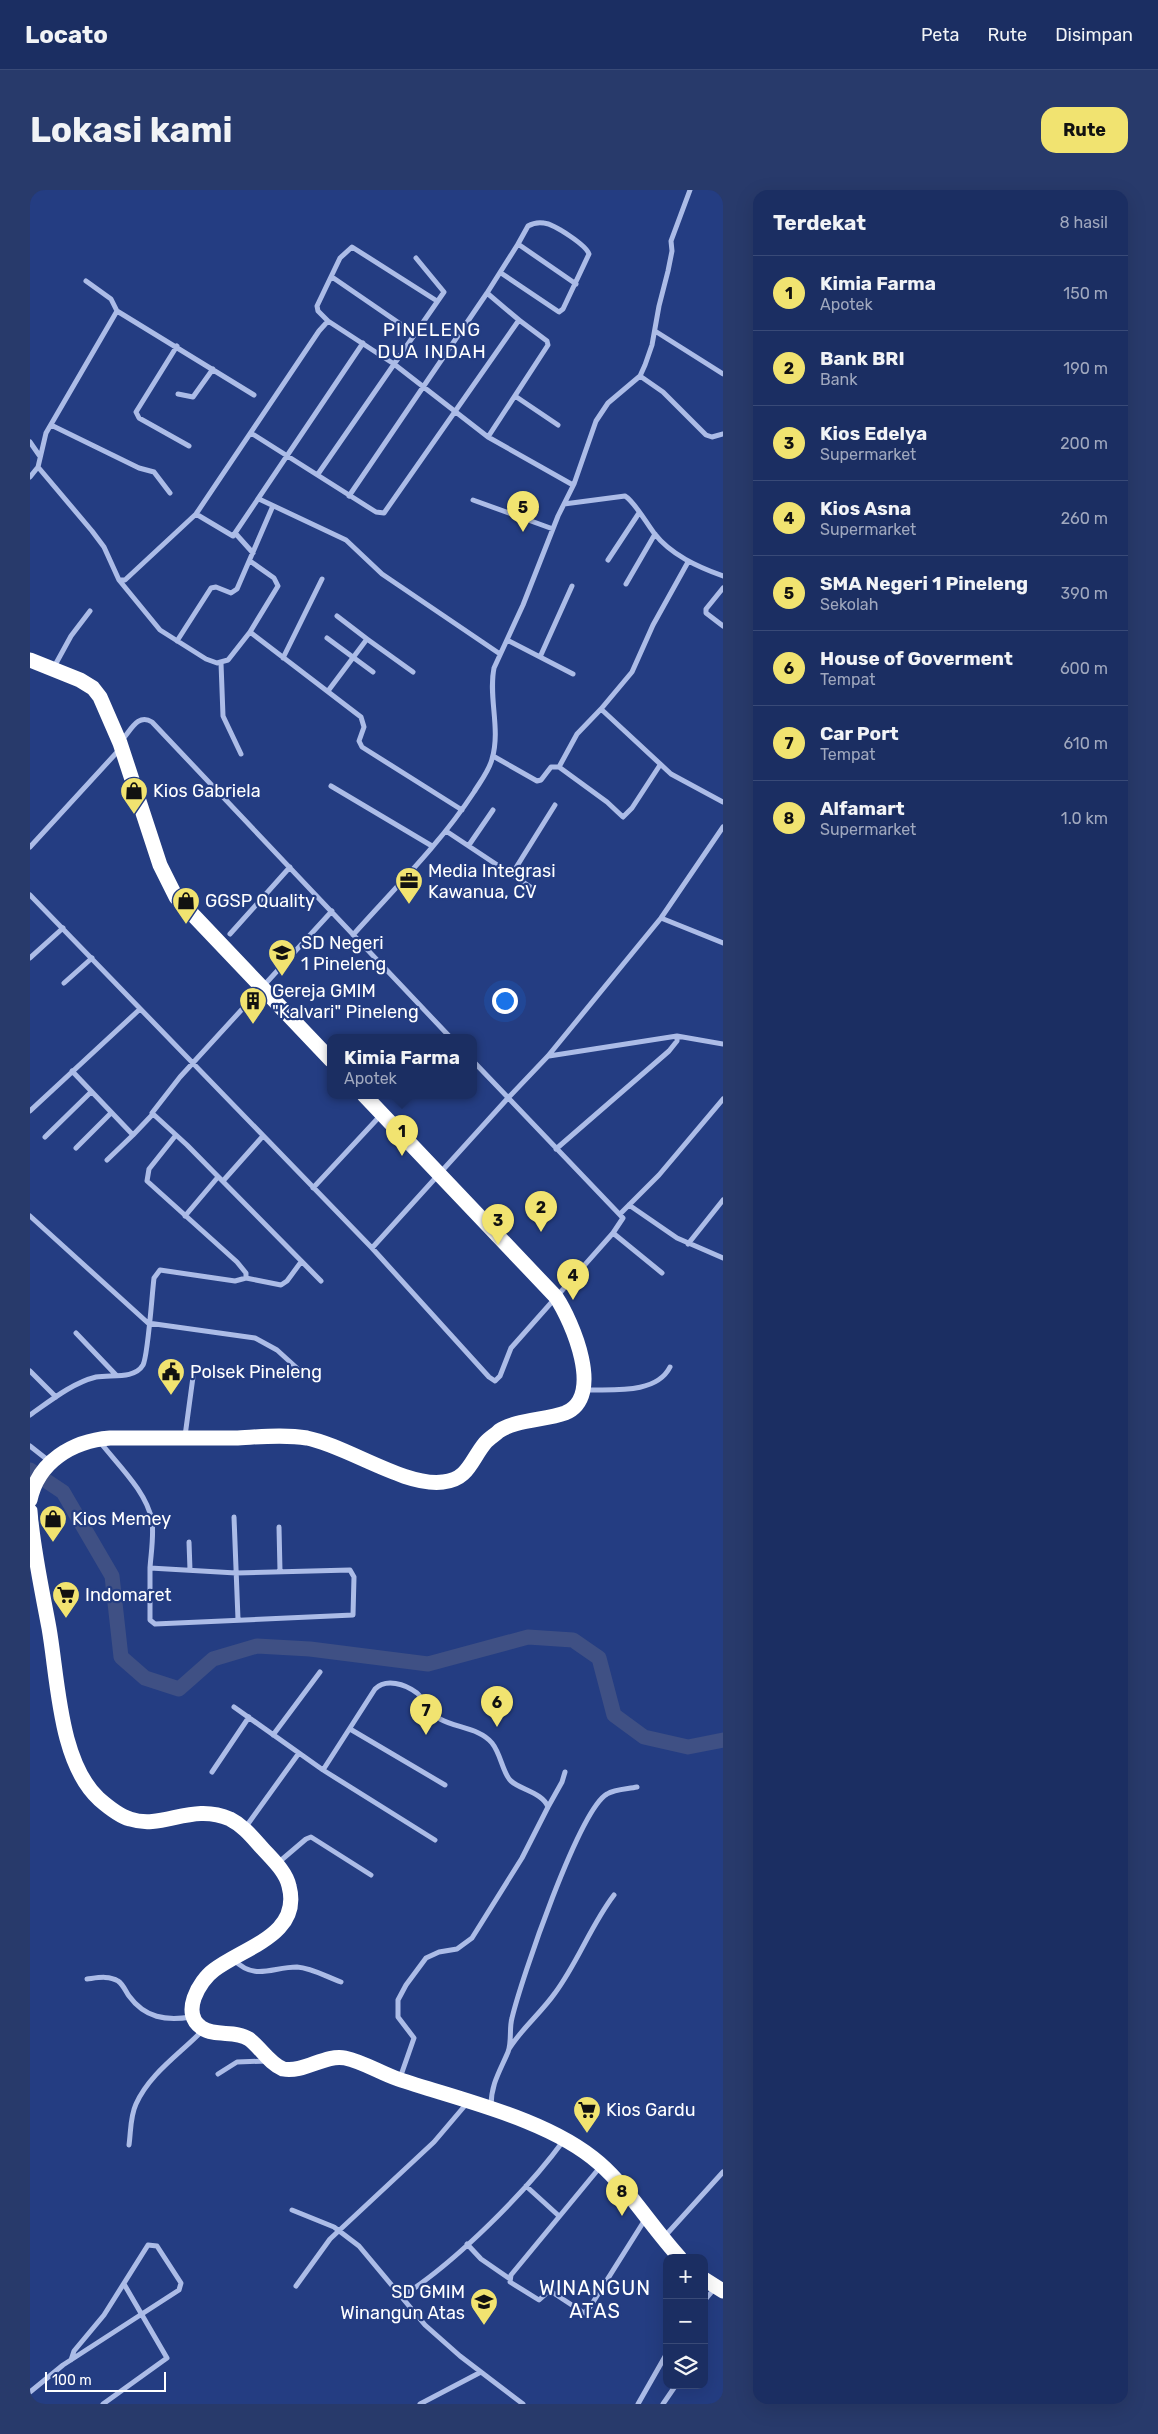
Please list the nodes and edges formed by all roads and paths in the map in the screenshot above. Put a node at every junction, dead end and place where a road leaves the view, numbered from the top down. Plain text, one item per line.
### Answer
1 (690, 190) edge
2 (518, 244) junction
3 (416, 258) dead end
4 (501, 273) junction
5 (332, 277) junction
6 (86, 281) dead end
7 (576, 284) junction
8 (487, 294) junction
9 (437, 301) junction
10 (117, 311) junction
11 (519, 320) junction
12 (328, 321) junction
13 (656, 331) junction
14 (414, 334) junction
15 (363, 343) junction
16 (177, 346) junction
17 (394, 364) junction
18 (213, 369) junction
19 (723, 374) edge
20 (640, 376) junction
21 (422, 388) junction
22 (178, 394) dead end
23 (254, 395) dead end
24 (515, 396) junction
25 (454, 412) junction
26 (51, 425) junction
27 (558, 425) dead end
28 (251, 433) junction
29 (723, 434) edge
30 (488, 437) junction
31 (30, 442) edge
32 (189, 446) dead end
33 (40, 455) junction
34 (288, 456) junction
35 (38, 467) junction
36 (318, 474) junction
37 (30, 477) edge
38 (573, 485) junction
39 (170, 493) dead end
40 (349, 496) junction
41 (259, 500) junction
42 (473, 500) dead end
43 (564, 504) junction
44 (272, 508) junction
45 (196, 514) junction
46 (639, 514) junction
47 (553, 529) junction
48 (236, 534) junction
49 (655, 534) junction
50 (253, 553) junction
51 (608, 560) dead end
52 (250, 561) junction
53 (688, 562) junction
54 (723, 576) edge
55 (322, 579) dead end
56 (119, 580) junction
57 (626, 584) dead end
58 (572, 586) dead end
59 (723, 588) edge
60 (90, 611) dead end
61 (337, 616) dead end
62 (723, 626) edge
63 (250, 632) junction
64 (328, 638) dead end
65 (367, 638) junction
66 (507, 640) junction
67 (177, 641) junction
68 (500, 654) junction
69 (353, 657) junction
70 (540, 657) junction
71 (283, 658) junction
72 (30, 660) edge
73 (221, 663) junction
74 (53, 669) junction
75 (373, 672) dead end
76 (413, 672) dead end
77 (573, 674) dead end
78 (328, 691) junction
79 (601, 709) junction
80 (121, 745) junction
81 (241, 754) dead end
82 (493, 756) junction
83 (660, 765) junction
84 (559, 767) junction
85 (331, 786) dead end
86 (723, 802) edge
87 (555, 805) dead end
88 (462, 810) junction
89 (493, 810) dead end
90 (723, 827) edge
91 (446, 831) junction
92 (469, 845) junction
93 (432, 846) junction
94 (30, 847) edge
95 (290, 867) junction
96 (512, 874) junction
97 (532, 888) dead end
98 (30, 896) edge
99 (332, 911) junction
100 (661, 918) junction
101 (63, 928) junction
102 (230, 934) dead end
103 (353, 935) junction
104 (723, 943) edge
105 (30, 958) edge
106 (92, 958) junction
107 (64, 983) dead end
108 (262, 988) junction
109 (140, 1009) junction
110 (447, 1034) edge
111 (677, 1036) junction
112 (723, 1044) edge
113 (327, 1056) edge
114 (548, 1056) junction
115 (193, 1062) junction
116 (477, 1065) edge
117 (72, 1071) junction
118 (91, 1092) junction
119 (508, 1098) junction
120 (368, 1099) edge
121 (723, 1099) edge
122 (30, 1110) edge
123 (112, 1113) junction
124 (382, 1113) junction
125 (152, 1115) junction
126 (133, 1135) junction
127 (176, 1135) junction
128 (263, 1136) junction
129 (45, 1137) dead end
130 (76, 1148) dead end
131 (556, 1149) junction
132 (107, 1160) dead end
133 (439, 1173) junction
134 (221, 1179) junction
135 (313, 1188) junction
136 (723, 1200) edge
137 (629, 1205) junction
138 (620, 1214) junction
139 (30, 1216) edge
140 (185, 1216) junction
141 (613, 1233) junction
142 (688, 1244) junction
143 (372, 1248) junction
144 (723, 1258) edge
145 (301, 1262) junction
146 (662, 1273) dead end
147 (246, 1278) junction
148 (321, 1281) dead end
149 (556, 1297) junction
150 (148, 1323) junction
151 (76, 1333) dead end
152 (670, 1367) dead end
153 (299, 1370) dead end
154 (30, 1371) edge
155 (116, 1375) junction
156 (193, 1377) dead end
157 (583, 1390) junction
158 (56, 1397) junction
159 (30, 1415) edge
160 (185, 1438) junction
161 (99, 1440) junction
162 (30, 1446) edge
163 (47, 1465) junction
164 (30, 1500) edge
165 (30, 1511) edge
166 (234, 1516) dead end
167 (279, 1527) dead end
168 (189, 1542) dead end
169 (150, 1568) junction
170 (190, 1570) junction
171 (280, 1571) junction
172 (236, 1573) junction
173 (36, 1580) edge
174 (238, 1619) junction
175 (320, 1672) dead end
176 (234, 1707) dead end
177 (248, 1717) junction
178 (350, 1729) junction
179 (273, 1734) junction
180 (299, 1753) junction
181 (323, 1770) junction
182 (212, 1772) dead end
183 (565, 1772) dead end
184 (446, 1785) dead end
185 (637, 1787) dead end
186 (548, 1807) junction
187 (245, 1829) junction
188 (435, 1840) dead end
189 (276, 1864) junction
190 (371, 1875) dead end
191 (614, 1895) dead end
192 (232, 1958) junction
193 (87, 1979) dead end
194 (341, 1982) dead end
195 (192, 2016) junction
196 (203, 2030) junction
197 (509, 2050) junction
198 (272, 2061) junction
199 (218, 2074) dead end
200 (400, 2080) junction
201 (469, 2101) junction
202 (492, 2108) junction
203 (564, 2140) junction
204 (129, 2145) dead end
205 (602, 2165) junction
206 (723, 2172) edge
207 (526, 2186) junction
208 (292, 2210) dead end
209 (559, 2216) junction
210 (646, 2218) junction
211 (340, 2231) junction
212 (663, 2238) junction
213 (467, 2244) junction
214 (677, 2254) edge
215 (510, 2279) junction
216 (124, 2284) junction
217 (296, 2286) dead end
218 (714, 2286) edge
219 (401, 2297) junction
220 (705, 2299) edge
221 (142, 2314) junction
222 (71, 2360) junction
223 (663, 2360) edge
224 (481, 2372) junction
225 (673, 2389) edge
226 (30, 2392) edge
227 (112, 2401) edge
228 (103, 2404) edge
229 (420, 2404) edge
230 (523, 2404) edge
231 (638, 2404) edge
232 (663, 2404) edge

1 - 13 street
2 - 4 street
2 - 7 street
2 - 7 street
3 - 9 street
4 - 7 street
4 - 8 street
5 - 9 street
5 - 12 street
5 - 14 street
6 - 10 street
8 - 11 street
8 - 21 street
9 - 14 street
10 - 16 street
10 - 26 street
11 - 24 street
11 - 25 street
12 - 15 street
12 - 28 street
13 - 19 street
13 - 20 street
14 - 17 street
15 - 17 street
15 - 34 street
16 - 18 street
16 - 32 street
17 - 21 street
17 - 36 street
18 - 22 street
18 - 23 street
20 - 29 street
20 - 38 street
21 - 25 street
21 - 40 street
24 - 27 street
24 - 30 street
25 - 30 street
25 - 40 street
26 - 33 street
26 - 39 street
28 - 34 street
28 - 45 street
30 - 38 street
31 - 33 street
33 - 35 street
34 - 36 street
34 - 41 street
35 - 37 street
35 - 56 street
36 - 40 street
38 - 43 street
41 - 44 street
41 - 48 street
42 - 47 street
43 - 46 street
43 - 47 street
44 - 50 street
44 - 68 street
45 - 48 street
45 - 56 street
46 - 49 street
46 - 51 street
47 - 66 street
48 - 50 street
49 - 53 street
49 - 57 street
50 - 52 street
52 - 63 street
52 - 67 street
53 - 54 street
53 - 79 street
55 - 71 street
56 - 67 street
58 - 70 street
59 - 62 street
60 - 74 street
61 - 65 street
63 - 71 street
63 - 73 street
64 - 69 street
65 - 69 street
65 - 76 street
66 - 68 street
66 - 70 street
67 - 73 street
68 - 82 street
69 - 75 street
69 - 78 street
70 - 77 street
71 - 78 street
72 - 74 highway
73 - 81 street
74 - 80 highway
78 - 88 street
79 - 83 street
79 - 84 street
80 - 94 street
80 - 95 street
80 - 108 highway
82 - 84 street
82 - 88 street
83 - 84 street
83 - 86 street
85 - 93 street
87 - 96 street
88 - 91 street
89 - 92 street
90 - 100 street
91 - 92 street
91 - 93 street
92 - 96 street
93 - 103 street
95 - 99 street
95 - 102 street
96 - 97 street
98 - 101 street
99 - 103 street
99 - 108 street
100 - 104 street
100 - 114 street
101 - 105 street
101 - 106 street
103 - 110 street
106 - 107 street
106 - 109 street
108 - 113 highway
108 - 115 street
109 - 115 street
109 - 117 street
111 - 112 street
111 - 114 street
111 - 131 street
114 - 119 street
115 - 125 street
115 - 128 street
116 - 119 street
117 - 118 street
117 - 122 street
118 - 123 street
118 - 129 street
119 - 131 street
119 - 133 street
120 - 124 highway
121 - 137 street
123 - 126 street
123 - 130 street
124 - 133 highway
124 - 135 street
125 - 126 street
125 - 127 street
126 - 132 street
127 - 134 street
127 - 140 street
128 - 134 street
128 - 135 street
131 - 138 street
133 - 143 street
133 - 149 highway
134 - 140 street
134 - 145 street
135 - 143 street
136 - 142 street
137 - 138 street
137 - 142 street
138 - 141 street
139 - 150 street
140 - 147 street
141 - 146 street
141 - 149 street
142 - 144 street
143 - 149 street
145 - 147 street
145 - 148 street
147 - 150 street
149 - 157 highway
150 - 153 street
150 - 155 street
151 - 155 street
152 - 157 street
154 - 158 street
155 - 158 street
156 - 160 street
157 - 160 highway
158 - 159 street
160 - 161 highway
161 - 163 highway
161 - 169 street
162 - 163 street
163 - 164 highway
165 - 173 highway
166 - 172 street
167 - 171 street
168 - 170 street
169 - 170 street
169 - 174 street
170 - 172 street
171 - 172 street
171 - 174 street
172 - 174 street
173 - 187 highway
175 - 179 street
176 - 177 street
177 - 179 street
177 - 182 street
178 - 181 street
178 - 184 street
178 - 186 street
179 - 180 street
180 - 181 street
180 - 187 street
181 - 188 street
183 - 186 street
185 - 197 street
186 - 200 street
187 - 189 highway
189 - 190 street
189 - 192 highway
191 - 197 street
192 - 194 street
192 - 195 highway
193 - 195 street
195 - 196 highway
196 - 198 highway
196 - 204 street
197 - 202 street
198 - 199 street
198 - 200 highway
200 - 201 highway
201 - 202 highway
201 - 211 street
202 - 203 highway
203 - 205 highway
203 - 207 street
205 - 209 street
205 - 210 highway
206 - 212 street
207 - 209 street
207 - 213 street
208 - 211 street
209 - 215 street
210 - 212 highway
210 - 215 street
211 - 217 street
211 - 219 street
212 - 214 highway
213 - 215 street
213 - 219 street
216 - 221 street
216 - 221 street
216 - 222 street
218 - 220 street
219 - 224 street
221 - 222 street
221 - 227 street
222 - 226 street
223 - 231 street
224 - 229 street
224 - 230 street
225 - 232 street
227 - 228 street

